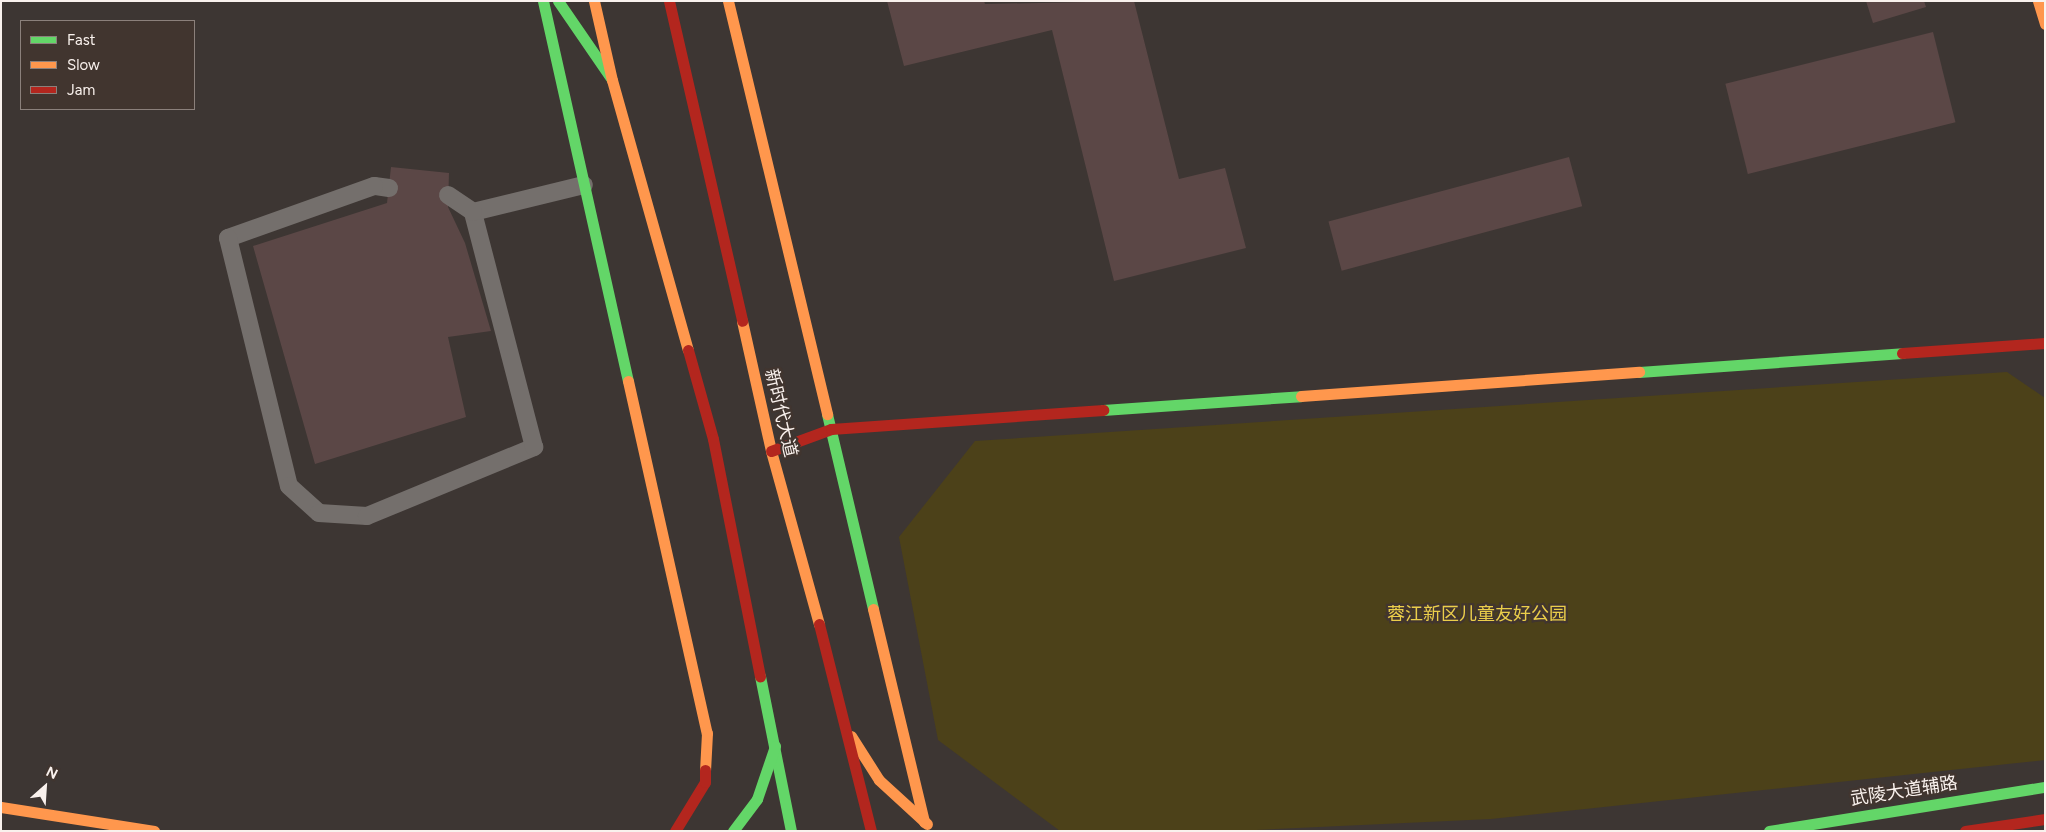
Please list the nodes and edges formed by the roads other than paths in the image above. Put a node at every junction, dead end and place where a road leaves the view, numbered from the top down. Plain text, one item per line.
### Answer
1 (543, 1) edge
2 (558, 1) edge
3 (594, 1) edge
4 (669, 1) edge
5 (728, 1) edge
6 (2038, 1) edge
7 (2045, 24) edge
8 (612, 80) junction
9 (584, 185) junction
10 (389, 188) dead end
11 (448, 195) dead end
12 (473, 212) junction
13 (2045, 343) edge
14 (831, 429) junction
15 (772, 451) junction
16 (848, 730) junction
17 (775, 746) junction
18 (2045, 786) edge
19 (1, 808) edge
20 (2045, 819) edge
21 (924, 822) junction
22 (154, 831) edge
23 (675, 831) edge
24 (733, 831) edge
25 (791, 831) edge
26 (870, 831) edge
27 (936, 831) edge
28 (1769, 831) edge
29 (1966, 831) edge

1 - 9 street
2 - 8 street
3 - 8 street
4 - 15 street, 新时代大道
5 - 14 street
6 - 7 street
8 - 17 street
9 - 12 lane
9 - 23 street
10 - 12 lane
11 - 12 lane
13 - 14 street
14 - 15 street
14 - 21 street
15 - 16 street, 新时代大道
16 - 21 street
16 - 26 street, 新时代大道
17 - 24 street
17 - 25 street
18 - 28 street, 武陵大道辅路
19 - 22 street
20 - 29 street
21 - 27 street

